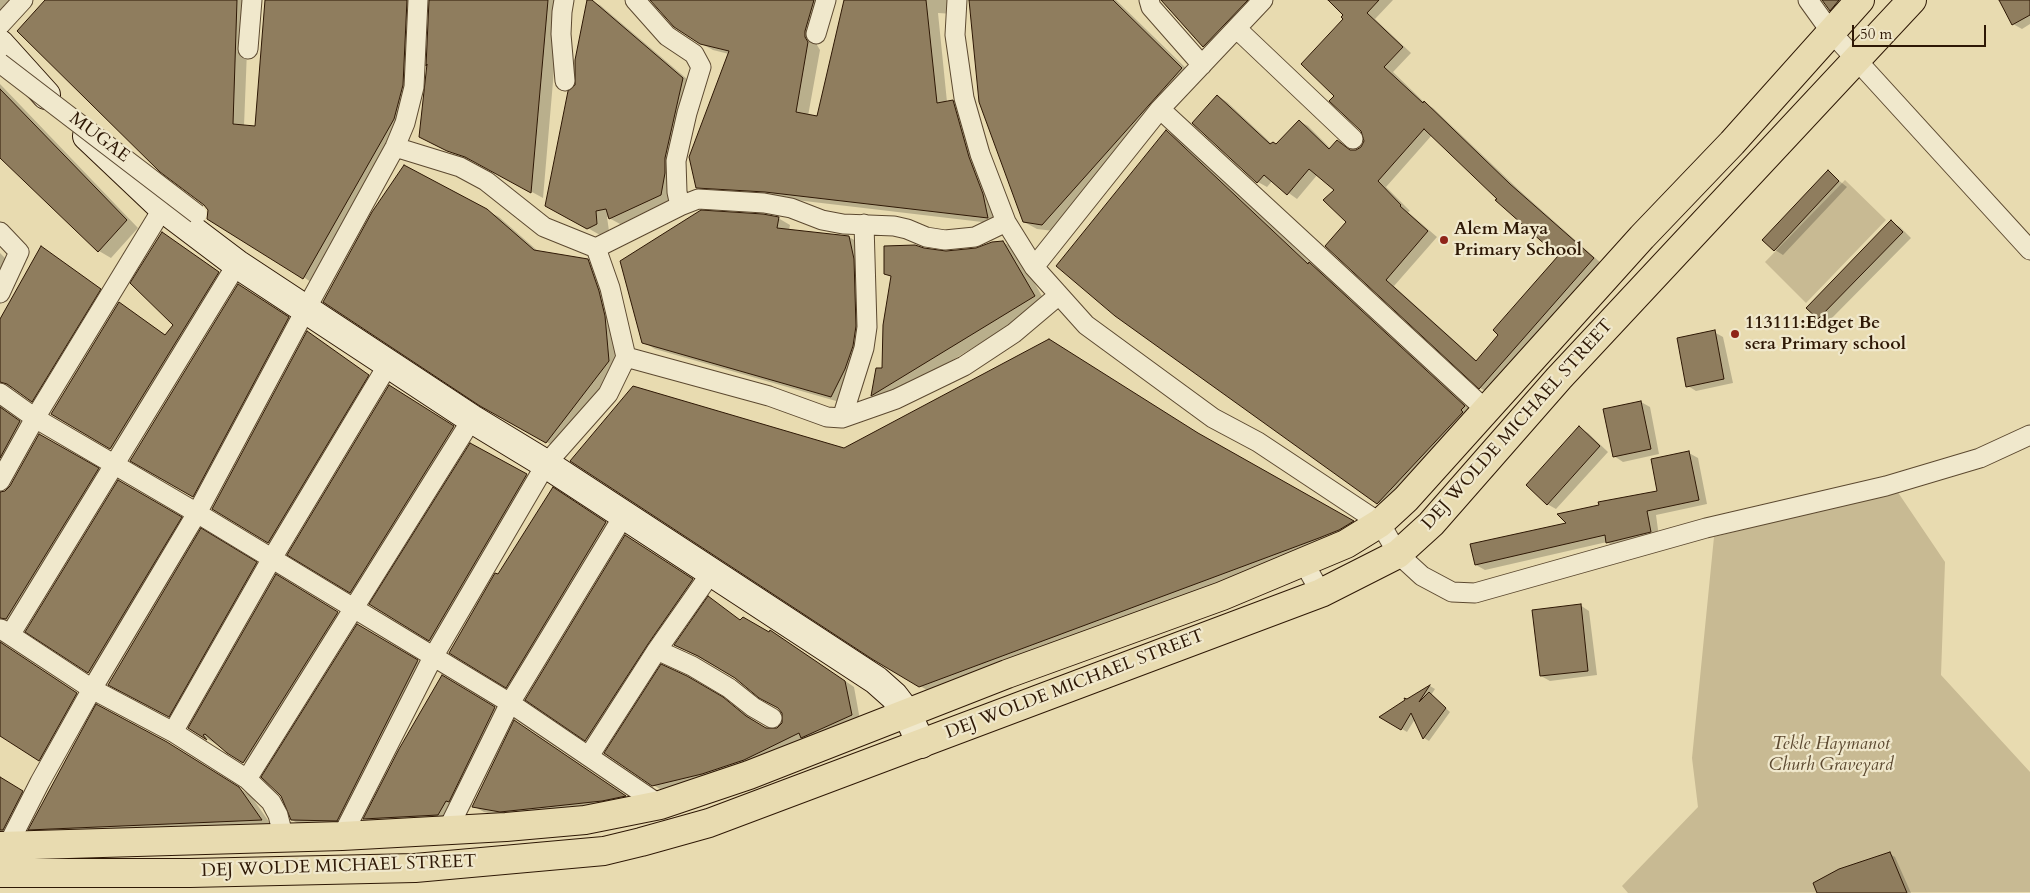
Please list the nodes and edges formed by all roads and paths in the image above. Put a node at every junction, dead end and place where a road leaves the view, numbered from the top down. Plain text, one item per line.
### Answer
1 (23, 0) edge
2 (252, 0) edge
3 (418, 0) edge
4 (564, 0) edge
5 (635, 0) edge
6 (826, 0) edge
7 (957, 0) edge
8 (1149, 0) edge
9 (1263, 0) edge
10 (1808, 0) edge
11 (1860, 0) edge
12 (1912, 0) edge
13 (0, 25) edge
14 (1237, 29) junction
15 (1831, 32) junction
16 (816, 34) dead end
17 (0, 44) edge
18 (248, 49) dead end
19 (1856, 59) junction
20 (0, 63) edge
21 (1202, 64) junction
22 (565, 81) dead end
23 (1160, 108) junction
24 (1353, 139) dead end
25 (395, 147) junction
26 (680, 206) junction
27 (162, 208) junction
28 (198, 214) dead end
29 (1006, 222) junction
30 (864, 224) junction
31 (0, 232) edge
32 (1642, 236) junction
33 (596, 248) junction
34 (2030, 250) edge
35 (237, 264) junction
36 (1665, 264) junction
37 (1034, 267) junction
38 (0, 293) edge
39 (1059, 295) junction
40 (306, 309) junction
41 (626, 357) junction
42 (389, 363) junction
43 (0, 393) edge
44 (1486, 410) junction
45 (35, 418) junction
46 (842, 418) junction
47 (472, 419) junction
48 (2030, 435) edge
49 (114, 464) junction
50 (546, 464) junction
51 (0, 481) edge
52 (197, 513) junction
53 (624, 515) junction
54 (1380, 523) junction
55 (1398, 554) junction
56 (271, 560) junction
57 (1304, 563) junction
58 (711, 573) junction
59 (1321, 593) junction
60 (354, 609) junction
61 (5, 632) edge
62 (657, 650) junction
63 (433, 657) junction
64 (92, 689) junction
65 (510, 702) junction
66 (907, 713) junction
67 (772, 718) dead end
68 (173, 732) junction
69 (921, 744) junction
70 (590, 756) junction
71 (248, 779) junction
72 (660, 805) junction
73 (447, 831) junction
74 (342, 836) junction
75 (280, 838) junction
76 (3, 846) edge
77 (3, 873) edge

1 - 13 street
2 - 18 street
3 - 25 street
4 - 22 street
5 - 26 street
6 - 16 street
7 - 29 street
8 - 21 street
9 - 14 street
10 - 15 street
11 - 15 main road, DEJ WOLDE MICHAEL STREET
12 - 19 main road, DEJ WOLDE MICHAEL STREET
14 - 21 street
14 - 24 street
15 - 19 street
15 - 32 main road, DEJ WOLDE MICHAEL STREET
17 - 27 main road
19 - 34 street
19 - 36 main road, DEJ WOLDE MICHAEL STREET
20 - 28 street, MUGAE, bridge
21 - 23 street
23 - 37 street
23 - 44 street
25 - 33 street
25 - 40 street
26 - 30 street
26 - 33 street
27 - 35 main road
27 - 45 street
29 - 30 street
29 - 37 street
30 - 46 street
31 - 38 street
32 - 36 main road
32 - 44 main road, DEJ WOLDE MICHAEL STREET
33 - 41 street
35 - 40 main road
35 - 49 street
36 - 55 main road, DEJ WOLDE MICHAEL STREET
37 - 39 street
39 - 46 street
39 - 54 street
40 - 42 main road
40 - 52 street
41 - 46 street
41 - 50 street
42 - 47 main road
42 - 56 street
43 - 45 street
44 - 54 main road, DEJ WOLDE MICHAEL STREET
45 - 49 street
45 - 51 street
47 - 50 main road
47 - 60 street
48 - 55 street
49 - 52 street
49 - 61 street
50 - 53 main road
50 - 63 street
52 - 56 street
52 - 64 street
53 - 58 main road
53 - 65 street
54 - 55 street
54 - 57 main road, DEJ WOLDE MICHAEL STREET
55 - 59 main road, DEJ WOLDE MICHAEL STREET
56 - 60 street
56 - 68 street
57 - 59 street
57 - 66 main road, DEJ WOLDE MICHAEL STREET
58 - 62 street
58 - 66 main road
59 - 69 main road, DEJ WOLDE MICHAEL STREET
60 - 63 street
60 - 71 street
61 - 64 street
62 - 67 street
62 - 70 street
63 - 65 street
63 - 74 street
64 - 68 street
64 - 76 street
65 - 70 street
65 - 73 street
66 - 69 main road
66 - 72 main road, DEJ WOLDE MICHAEL STREET
68 - 71 street
69 - 77 main road, DEJ WOLDE MICHAEL STREET
70 - 72 street
71 - 75 street
72 - 73 main road, DEJ WOLDE MICHAEL STREET
73 - 74 main road, DEJ WOLDE MICHAEL STREET
74 - 75 main road, DEJ WOLDE MICHAEL STREET
75 - 76 main road, DEJ WOLDE MICHAEL STREET
76 - 77 street

